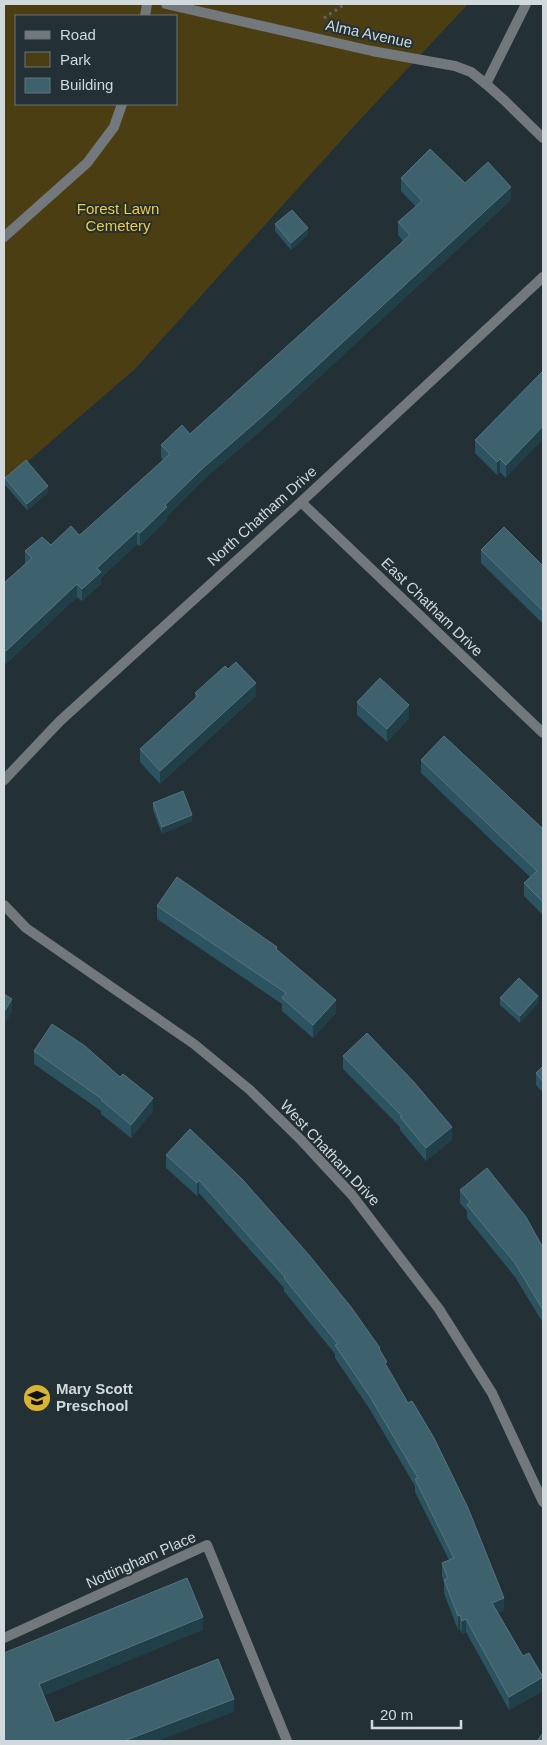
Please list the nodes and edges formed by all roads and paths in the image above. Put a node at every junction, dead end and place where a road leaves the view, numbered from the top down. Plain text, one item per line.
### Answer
1 (166, 4) edge
2 (526, 4) edge
3 (486, 84) junction
4 (122, 105) edge
5 (543, 138) edge
6 (4, 238) edge
7 (543, 277) edge
8 (301, 502) junction
9 (543, 733) edge
10 (4, 780) edge
11 (4, 905) edge
12 (543, 1502) edge
13 (4, 1638) edge
14 (287, 1741) edge

1 - 3 street, Alma Avenue
2 - 3 street
3 - 5 street, Alma Avenue
4 - 6 street
7 - 8 street, North Chatham Drive
8 - 9 street, East Chatham Drive
8 - 10 street, North Chatham Drive
11 - 12 street, West Chatham Drive
13 - 14 street, Nottingham Place

